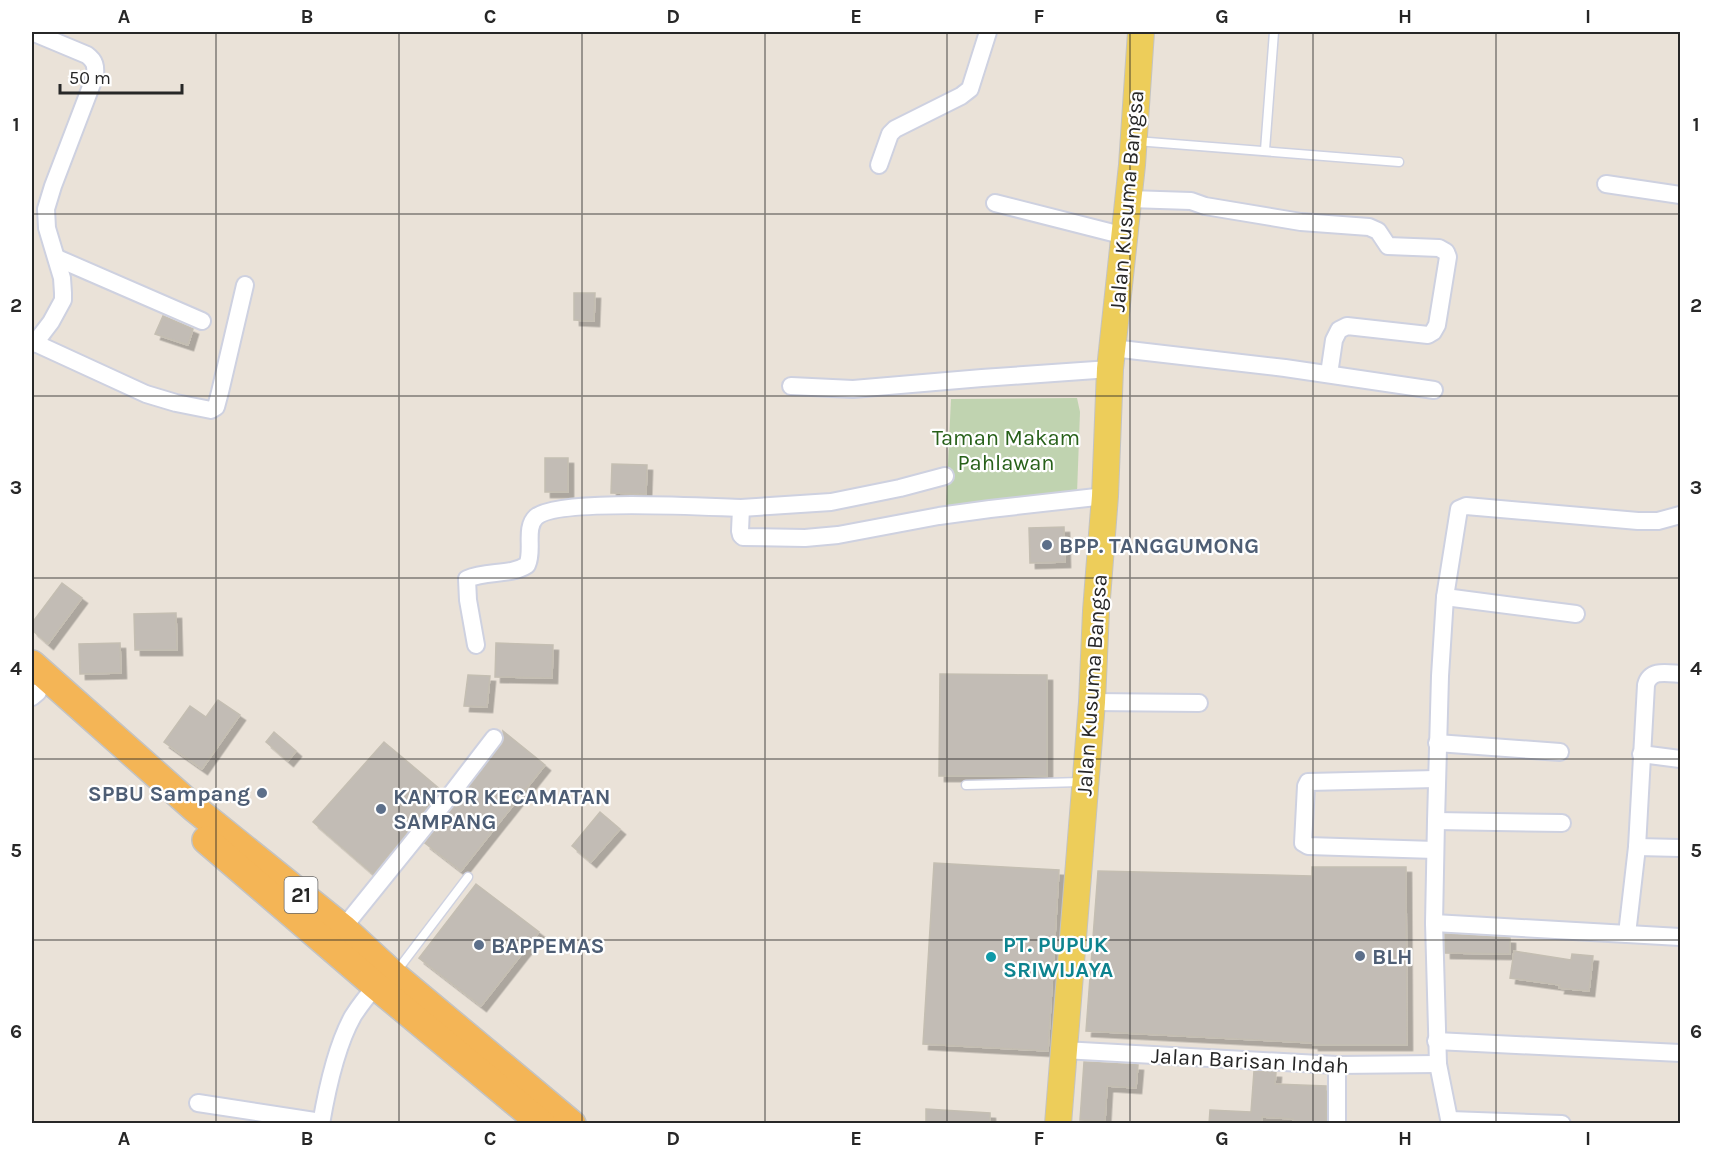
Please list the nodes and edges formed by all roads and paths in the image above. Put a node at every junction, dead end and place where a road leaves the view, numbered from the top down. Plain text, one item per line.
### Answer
1 (32, 32) edge
2 (988, 32) edge
3 (1141, 32) edge
4 (1274, 32) edge
5 (1133, 141) junction
6 (1265, 150) junction
7 (1399, 162) dead end
8 (879, 165) dead end
9 (1606, 184) dead end
10 (1680, 195) edge
11 (1129, 199) junction
12 (995, 203) dead end
13 (1125, 236) junction
14 (57, 258) junction
15 (245, 285) dead end
16 (202, 321) dead end
17 (33, 344) edge
18 (1111, 359) junction
19 (1329, 374) junction
20 (791, 386) dead end
21 (1434, 390) dead end
22 (945, 476) dead end
23 (1106, 496) junction
24 (741, 508) junction
25 (1680, 515) edge
26 (1445, 597) junction
27 (1576, 614) dead end
28 (476, 645) dead end
29 (32, 664) edge
30 (1680, 674) edge
31 (34, 692) edge
32 (1092, 702) junction
33 (1199, 703) dead end
34 (494, 738) dead end
35 (1437, 743) junction
36 (1560, 752) dead end
37 (1641, 754) junction
38 (1680, 759) edge
39 (1436, 779) junction
40 (1085, 782) junction
41 (966, 785) dead end
42 (1436, 820) junction
43 (1562, 823) dead end
44 (1637, 847) junction
45 (1680, 848) edge
46 (1435, 850) junction
47 (468, 876) dead end
48 (1434, 923) junction
49 (343, 928) junction
50 (1627, 934) junction
51 (1680, 937) edge
52 (385, 980) junction
53 (1436, 1041) junction
54 (1063, 1050) junction
55 (1680, 1053) edge
56 (1437, 1064) junction
57 (1337, 1065) junction
58 (198, 1103) dead end
59 (1450, 1122) edge
60 (321, 1123) edge
61 (542, 1124) edge
62 (572, 1124) edge
63 (1058, 1124) edge
64 (1337, 1124) edge
65 (1562, 1124) edge

1 - 14 street
2 - 8 street
3 - 5 main road, Jalan Kusuma Bangsa
4 - 6 lane
5 - 6 lane
5 - 11 main road, Jalan Kusuma Bangsa
6 - 7 lane
9 - 10 street
11 - 13 main road, Jalan Kusuma Bangsa
11 - 19 street
12 - 13 street
13 - 18 main road, Jalan Kusuma Bangsa
14 - 16 street
14 - 17 street
15 - 17 street
18 - 19 street
18 - 20 street
18 - 23 main road, Jalan Kusuma Bangsa
19 - 21 street
22 - 24 street
23 - 24 street
23 - 32 main road, Jalan Kusuma Bangsa
24 - 28 street
25 - 26 street
26 - 27 street
26 - 35 street
29 - 49 highway, 21
30 - 37 street
31 - 52 highway, 21
32 - 33 street
32 - 40 main road, Jalan Kusuma Bangsa
34 - 49 street
35 - 36 street
35 - 39 street
37 - 38 street
37 - 44 street
39 - 42 street
39 - 46 street
40 - 41 lane
40 - 54 main road, Jalan Kusuma Bangsa
42 - 43 street
42 - 46 street
44 - 45 street
44 - 50 street
46 - 48 street
47 - 52 lane
48 - 50 street
48 - 53 street
49 - 52 highway, 21
50 - 51 street
52 - 60 street
52 - 61 highway, 21
52 - 62 highway, 21
53 - 55 street
53 - 56 street
54 - 57 street, Jalan Barisan Indah
54 - 63 main road, Jalan Kusuma Bangsa
56 - 57 street, Jalan Barisan Indah
56 - 59 street
57 - 64 street
58 - 60 street
59 - 65 street

